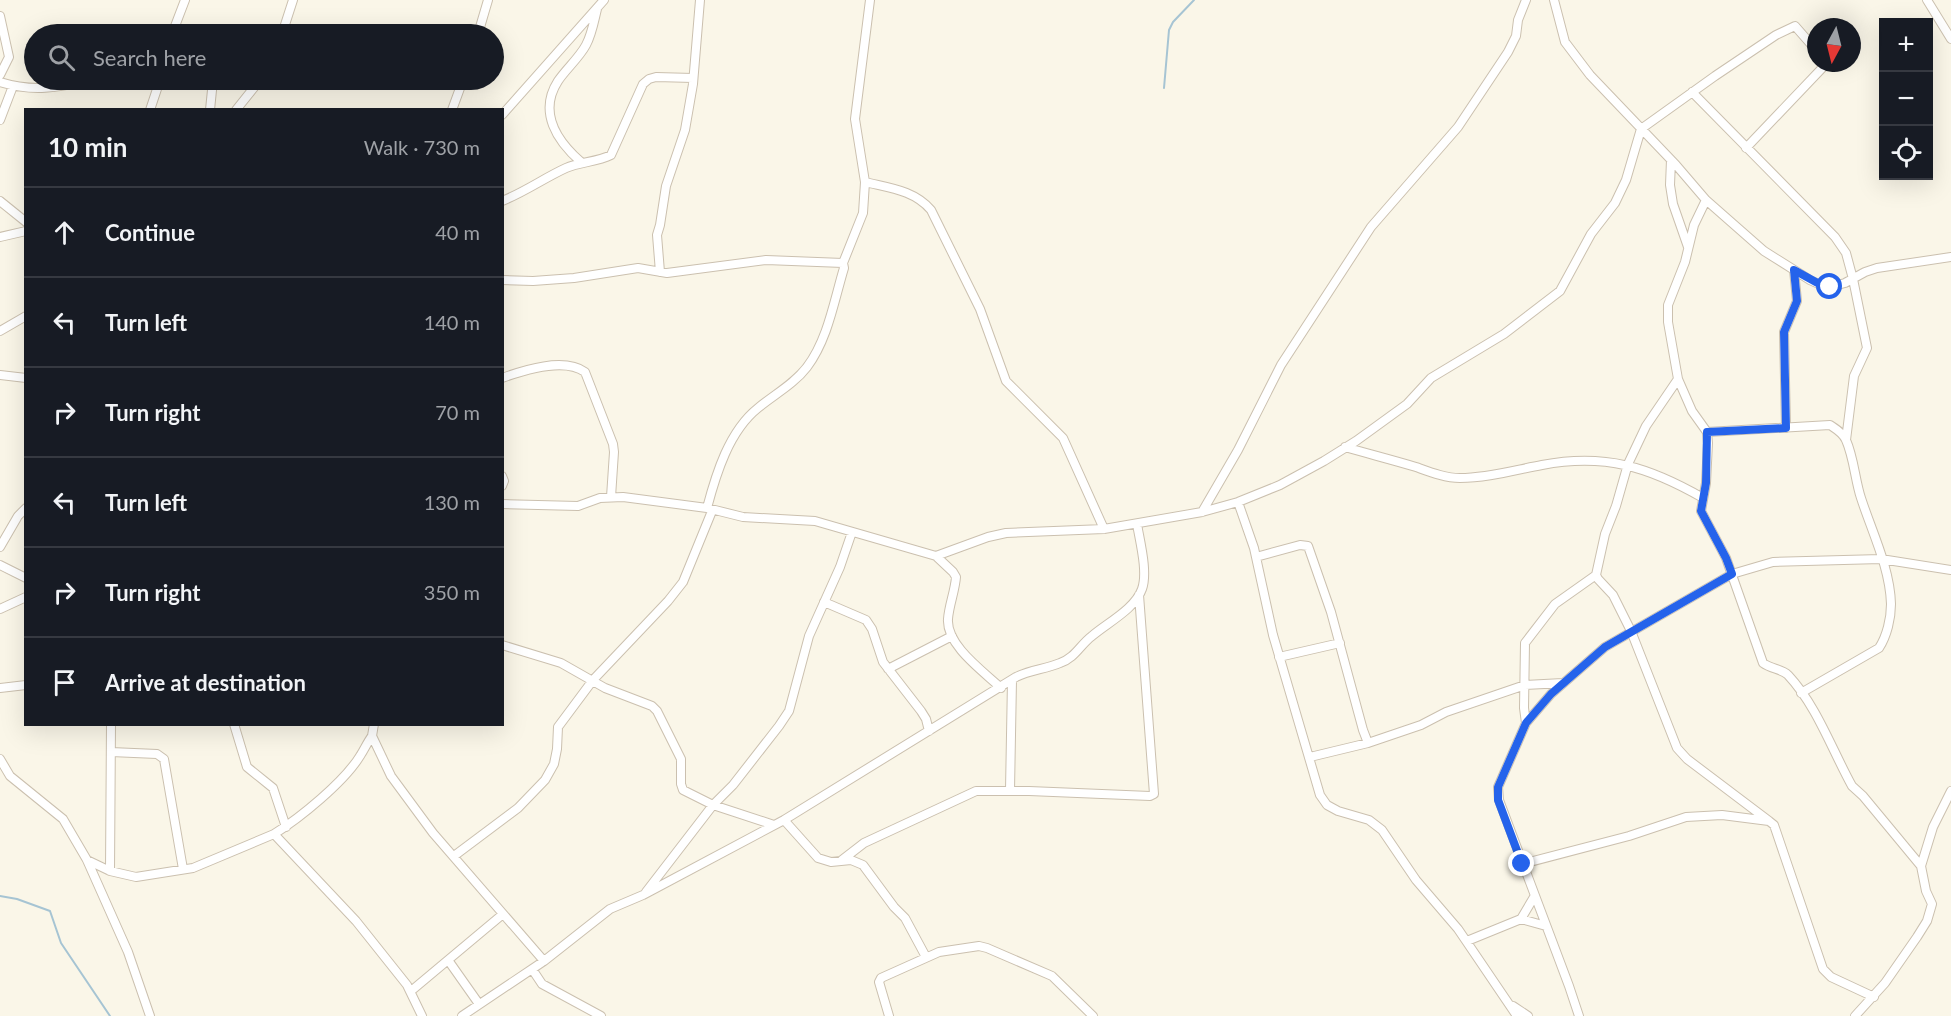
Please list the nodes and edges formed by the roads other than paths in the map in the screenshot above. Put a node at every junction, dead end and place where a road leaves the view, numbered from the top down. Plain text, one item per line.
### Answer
1 (185, 0) edge
2 (293, 0) edge
3 (488, 0) edge
4 (604, 0) edge
5 (700, 0) edge
6 (870, 0) edge
7 (1526, 0) edge
8 (1554, 0) edge
9 (1926, 0) edge
10 (597, 9) junction
11 (0, 16) edge
12 (176, 24) edge
13 (285, 24) edge
14 (481, 24) edge
15 (1951, 39) edge
16 (1807, 40) edge
17 (1818, 72) edge
18 (0, 75) edge
19 (693, 78) junction
20 (0, 82) edge
21 (13, 86) junction
22 (24, 86) edge
23 (157, 90) edge
24 (212, 90) edge
25 (252, 90) edge
26 (459, 90) edge
27 (1692, 92) junction
28 (151, 108) edge
29 (210, 108) edge
30 (238, 108) edge
31 (453, 108) edge
32 (504, 113) edge
33 (0, 120) edge
34 (1641, 129) junction
35 (1746, 148) junction
36 (1671, 160) junction
37 (581, 162) junction
38 (865, 182) junction
39 (504, 200) edge
40 (1706, 200) junction
41 (0, 201) edge
42 (24, 220) edge
43 (24, 231) edge
44 (0, 237) edge
45 (1688, 249) junction
46 (1951, 257) edge
47 (843, 263) junction
48 (1794, 270) junction
49 (660, 272) junction
50 (1853, 279) junction
51 (504, 280) edge
52 (24, 317) edge
53 (0, 330) edge
54 (0, 375) edge
55 (504, 377) edge
56 (24, 378) edge
57 (1678, 379) junction
58 (1786, 428) junction
59 (1707, 432) junction
60 (1846, 440) junction
61 (1345, 447) junction
62 (1628, 464) junction
63 (611, 497) junction
64 (1703, 498) junction
65 (1238, 502) junction
66 (504, 504) edge
67 (24, 510) edge
68 (709, 510) junction
69 (1202, 513) junction
70 (1137, 524) junction
71 (1104, 529) junction
72 (852, 532) junction
73 (0, 547) edge
74 (936, 556) junction
75 (1256, 556) junction
76 (1881, 559) junction
77 (0, 565) edge
78 (1951, 570) edge
79 (1732, 574) junction
80 (1596, 575) junction
81 (24, 577) edge
82 (1139, 595) junction
83 (24, 598) edge
84 (824, 602) junction
85 (0, 609) edge
86 (1631, 631) junction
87 (952, 636) junction
88 (1340, 643) junction
89 (504, 646) edge
90 (1279, 657) junction
91 (888, 669) junction
92 (593, 680) junction
93 (1012, 680) junction
94 (1563, 683) junction
95 (24, 685) edge
96 (1525, 685) junction
97 (0, 688) edge
98 (1001, 688) junction
99 (1801, 693) junction
100 (1526, 723) junction
101 (111, 726) edge
102 (235, 726) edge
103 (374, 726) edge
104 (929, 731) junction
105 (372, 736) junction
106 (1368, 743) junction
107 (111, 752) junction
108 (1310, 757) junction
109 (0, 759) edge
110 (1010, 790) junction
111 (1951, 791) edge
112 (713, 805) junction
113 (784, 820) junction
114 (1769, 821) junction
115 (774, 825) junction
116 (286, 827) junction
117 (274, 834) junction
118 (454, 856) junction
119 (87, 860) junction
120 (842, 860) junction
121 (1522, 864) junction
122 (1921, 866) junction
123 (183, 869) junction
124 (110, 871) junction
125 (643, 895) junction
126 (1534, 897) junction
127 (503, 914) junction
128 (1521, 919) junction
129 (1546, 926) junction
130 (1467, 941) junction
131 (926, 957) junction
132 (448, 960) junction
133 (544, 961) junction
134 (532, 969) junction
135 (411, 991) junction
136 (1874, 997) junction
137 (479, 1004) junction
138 (1509, 1004) junction
139 (150, 1016) edge
140 (422, 1016) edge
141 (462, 1016) edge
142 (601, 1016) edge
143 (889, 1016) edge
144 (1093, 1016) edge
145 (1517, 1016) edge
146 (1528, 1016) edge
147 (1578, 1016) edge
148 (1855, 1016) edge

1 - 12 street
2 - 13 street
3 - 14 street
4 - 10 street
5 - 19 street
6 - 38 street
7 - 69 street
8 - 34 street
9 - 15 street
10 - 32 street
10 - 37 street
11 - 18 street
16 - 27 street
17 - 35 street
19 - 37 street
19 - 49 street
20 - 21 street
21 - 22 street
21 - 33 street
23 - 28 street
24 - 29 street
25 - 30 street
26 - 31 street
27 - 34 street
27 - 35 street
34 - 36 street
34 - 61 street
35 - 50 street
36 - 40 street
36 - 45 street
37 - 39 street
38 - 47 street
38 - 71 street
40 - 45 street
40 - 48 street
41 - 42 street
43 - 44 street
45 - 57 street
46 - 50 street
47 - 49 street
47 - 68 street
48 - 50 street
48 - 58 street
49 - 51 street
50 - 60 street
52 - 53 street
54 - 56 street
55 - 63 street
57 - 59 street
57 - 62 street
58 - 59 street
58 - 60 street
59 - 64 street
60 - 76 street
61 - 62 street
61 - 65 street
62 - 64 street
62 - 80 street
63 - 66 street
63 - 68 street
64 - 79 street
65 - 69 street
65 - 75 street
67 - 73 street
68 - 72 street
68 - 92 street
69 - 70 street
70 - 71 street
70 - 82 street
71 - 74 street
72 - 74 street
72 - 84 street
74 - 87 street
75 - 88 street
75 - 90 street
76 - 78 street
76 - 79 street
76 - 99 street
77 - 81 street
79 - 86 street
79 - 99 street
80 - 86 street
80 - 96 street
82 - 93 street
82 - 110 street
83 - 85 street
84 - 91 street
84 - 112 street
86 - 94 street
86 - 114 street
87 - 91 street
87 - 98 street
88 - 90 street
88 - 106 street
89 - 92 street
90 - 108 street
91 - 104 street
92 - 112 street
92 - 118 street
93 - 98 street
93 - 110 street
94 - 96 street
94 - 100 street
95 - 97 street
96 - 100 street
96 - 106 street
98 - 104 street
99 - 122 street
100 - 121 street
101 - 107 street
102 - 116 street
103 - 105 street
104 - 113 street
105 - 116 street
105 - 118 street
106 - 108 street
107 - 123 street
107 - 124 street
108 - 130 street
109 - 119 street
110 - 120 street
111 - 122 street
112 - 115 street
112 - 125 street
113 - 115 street
113 - 120 street
114 - 121 street
114 - 136 street
115 - 125 street
116 - 117 street
117 - 123 street
117 - 135 street
118 - 127 street
119 - 124 street
119 - 139 street
120 - 131 street
121 - 126 street
122 - 136 street
123 - 124 street
125 - 133 street
126 - 128 street
126 - 129 street
127 - 132 street
127 - 133 street
128 - 129 street
128 - 130 street
129 - 147 street
130 - 138 street
131 - 143 street
131 - 144 street
132 - 135 street
132 - 137 street
133 - 134 street
134 - 137 street
134 - 142 street
135 - 140 street
136 - 148 street
137 - 141 street
138 - 145 street
138 - 146 street

